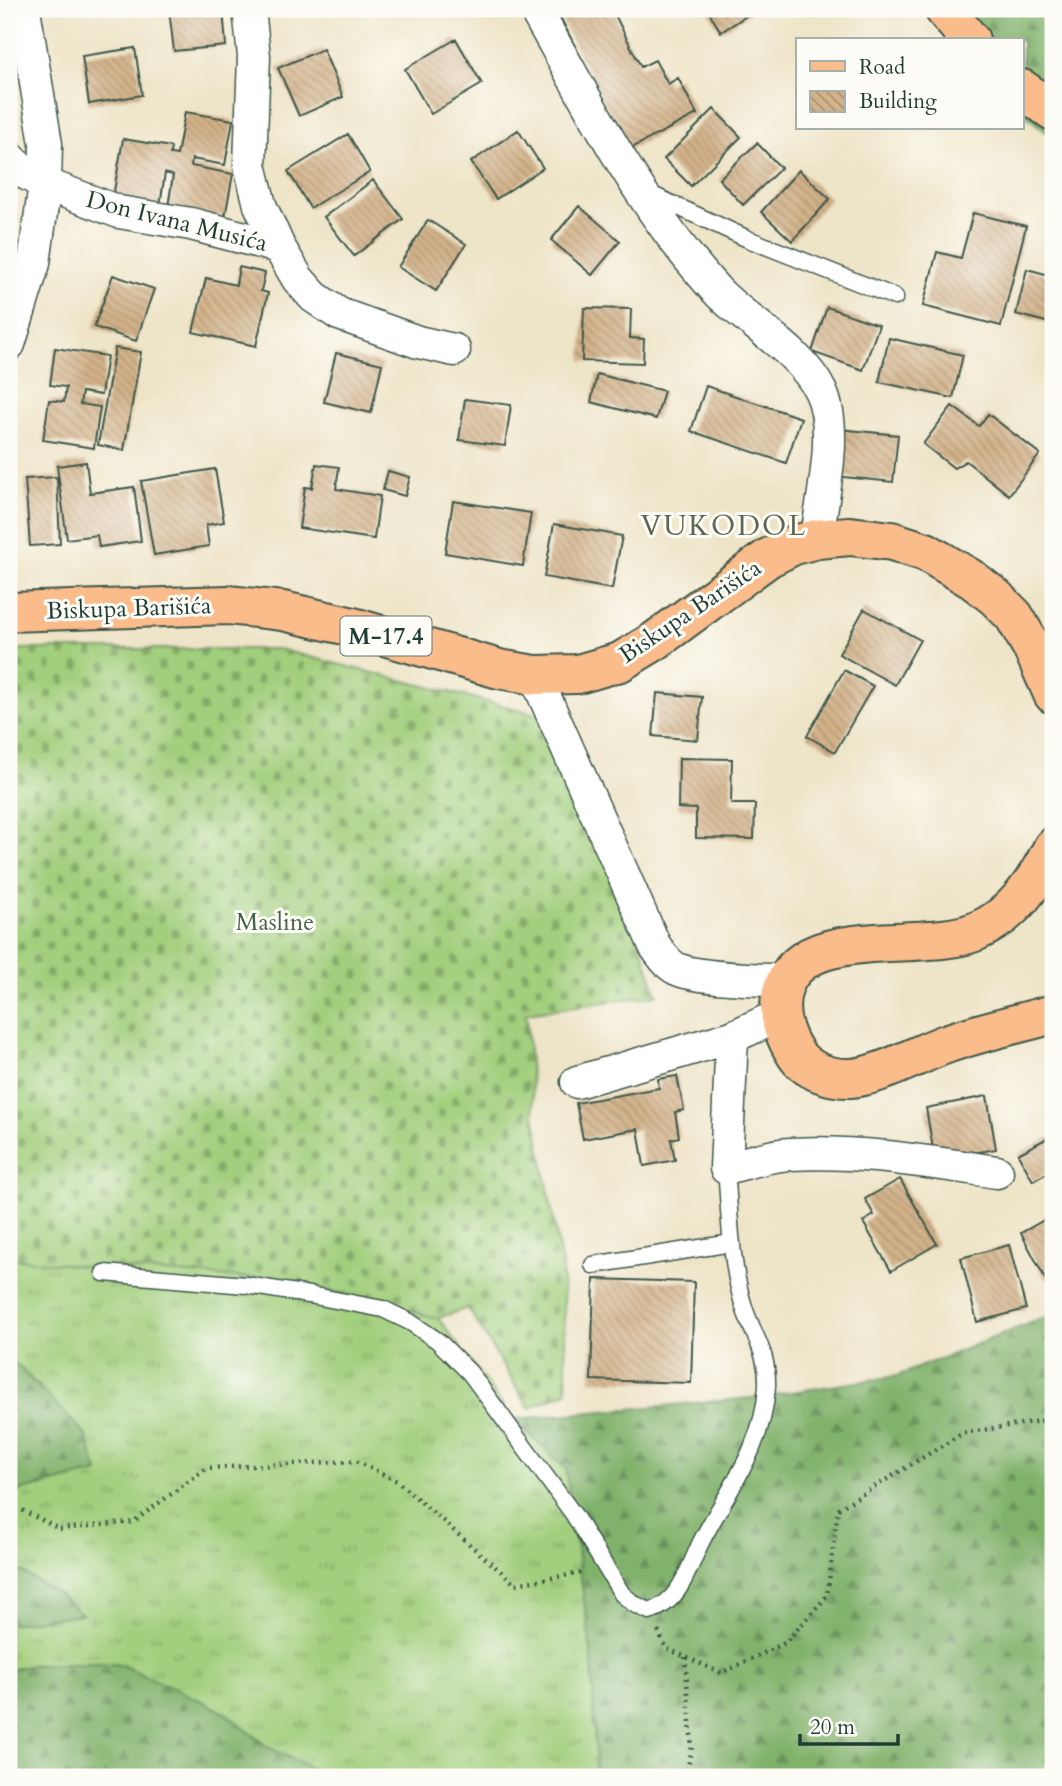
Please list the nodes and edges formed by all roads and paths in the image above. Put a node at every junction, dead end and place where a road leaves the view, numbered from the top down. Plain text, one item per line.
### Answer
1 (24, 9) edge
2 (249, 9) edge
3 (536, 9) edge
4 (944, 9) edge
5 (968, 38) edge
6 (1024, 90) edge
7 (1053, 111) edge
8 (9, 157) edge
9 (45, 184) junction
10 (639, 189) junction
11 (279, 247) junction
12 (895, 297) dead end
13 (9, 344) edge
14 (454, 350) dead end
15 (817, 539) junction
16 (9, 612) edge
17 (534, 675) junction
18 (1053, 694) edge
19 (1053, 847) edge
20 (783, 998) junction
21 (1053, 1014) edge
22 (732, 1037) junction
23 (576, 1082) dead end
24 (726, 1168) junction
25 (997, 1172) dead end
26 (732, 1243) junction
27 (593, 1265) dead end
28 (104, 1273) dead end
29 (1053, 1419) edge
30 (9, 1507) edge
31 (606, 1568) junction
32 (649, 1611) junction
33 (685, 1656) junction
34 (685, 1777) edge

1 - 9 street
2 - 11 street, Don Ivana Musića
3 - 10 street
4 - 5 main road
6 - 7 main road
8 - 9 street, Don Ivana Musića
9 - 11 street, Don Ivana Musića
9 - 13 street
10 - 12 lane
10 - 15 street
11 - 14 street, Don Ivana Musića
15 - 17 main road, Biskupa Barišića / M-17.4
15 - 18 main road, Biskupa Barišića / M-17.4
16 - 17 main road, Biskupa Barišića / M-17.4
17 - 20 street
19 - 20 main road
20 - 21 main road
20 - 22 street
22 - 23 street
22 - 24 street
24 - 25 street
24 - 26 lane
26 - 27 lane
26 - 32 lane
28 - 31 lane
29 - 33 path
30 - 31 path
31 - 32 lane
32 - 33 path
33 - 34 path

